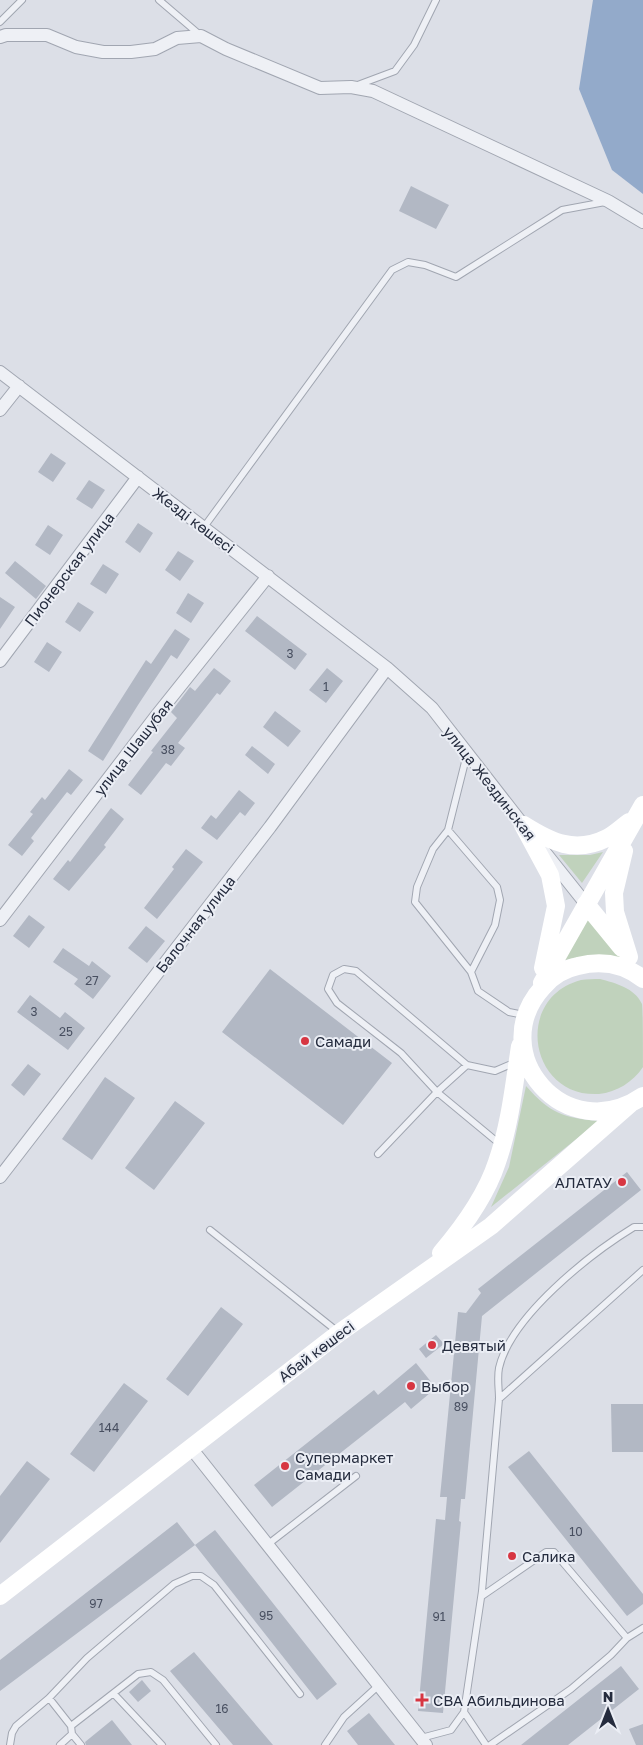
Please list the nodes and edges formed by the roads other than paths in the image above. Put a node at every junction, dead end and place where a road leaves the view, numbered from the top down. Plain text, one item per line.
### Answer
1 (22, 0) edge
2 (159, 0) edge
3 (436, 0) edge
4 (0, 22) edge
5 (201, 36) junction
6 (0, 37) edge
7 (351, 87) junction
8 (608, 201) junction
9 (643, 222) edge
10 (0, 372) edge
11 (19, 386) junction
12 (0, 410) edge
13 (138, 477) junction
14 (204, 527) junction
15 (268, 576) junction
16 (0, 661) edge
17 (387, 668) junction
18 (467, 754) junction
19 (640, 815) edge
20 (523, 825) junction
21 (448, 830) junction
22 (586, 904) junction
23 (0, 920) edge
24 (629, 958) junction
25 (471, 972) junction
26 (643, 974) edge
27 (643, 979) edge
28 (535, 995) junction
29 (526, 1015) junction
30 (522, 1033) junction
31 (518, 1061) junction
32 (467, 1065) junction
33 (437, 1092) junction
34 (637, 1100) edge
35 (502, 1145) junction
36 (378, 1154) dead end
37 (0, 1177) edge
38 (643, 1227) edge
39 (210, 1230) dead end
40 (643, 1270) edge
41 (424, 1272) junction
42 (339, 1333) junction
43 (499, 1399) junction
44 (191, 1448) junction
45 (356, 1476) dead end
46 (267, 1545) junction
47 (0, 1596) edge
48 (482, 1596) junction
49 (643, 1628) edge
50 (626, 1638) junction
51 (378, 1686) junction
52 (114, 1694) junction
53 (300, 1694) dead end
54 (49, 1698) junction
55 (464, 1712) junction
56 (71, 1726) junction
57 (72, 1734) junction
58 (423, 1742) edge
59 (10, 1745) edge
60 (60, 1745) edge
61 (80, 1745) edge
62 (162, 1745) edge
63 (216, 1745) edge
64 (325, 1745) edge
65 (486, 1745) edge
66 (490, 1745) edge

1 - 4 lane
2 - 5 lane
3 - 7 lane
5 - 6 street
5 - 7 street
7 - 8 street
8 - 9 street
8 - 14 lane
10 - 11 street, Жезді көшесі
11 - 12 street
11 - 13 street, Жезді көшесі
13 - 14 street, Жезді көшесі
13 - 16 street, Пионерская улица
14 - 15 street, Жезді көшесі
15 - 17 street, Жезді көшесі
15 - 23 street, улица Шашубая
17 - 18 street, улица Жездинская
17 - 37 street, Балочная улица
18 - 20 street, улица Жездинская
18 - 21 lane
19 - 20 main road
19 - 22 main road
19 - 24 main road
20 - 22 street, улица Жездинская
20 - 28 main road
21 - 25 lane
21 - 25 lane
22 - 24 main road
22 - 28 main road
24 - 26 main road
25 - 29 lane
27 - 28 main road
28 - 29 main road
29 - 30 main road
30 - 31 main road
30 - 34 main road
31 - 32 lane
31 - 35 main road
32 - 33 lane
32 - 33 lane
33 - 35 lane
33 - 36 lane
34 - 41 main road, Абай көшесі
35 - 41 main road
38 - 43 lane
39 - 42 lane
40 - 43 lane
41 - 42 main road, Абай көшесі
42 - 44 main road, Абай көшесі
43 - 48 lane
44 - 46 street
44 - 47 main road, Абай көшесі
45 - 46 lane
46 - 51 street
48 - 50 lane
48 - 55 lane
49 - 50 lane
50 - 66 lane
51 - 58 street
51 - 64 lane
52 - 56 lane
52 - 62 lane
52 - 63 lane
53 - 54 lane
54 - 56 lane
54 - 59 lane
55 - 58 lane
55 - 65 lane
56 - 57 lane
57 - 60 lane
57 - 61 lane

